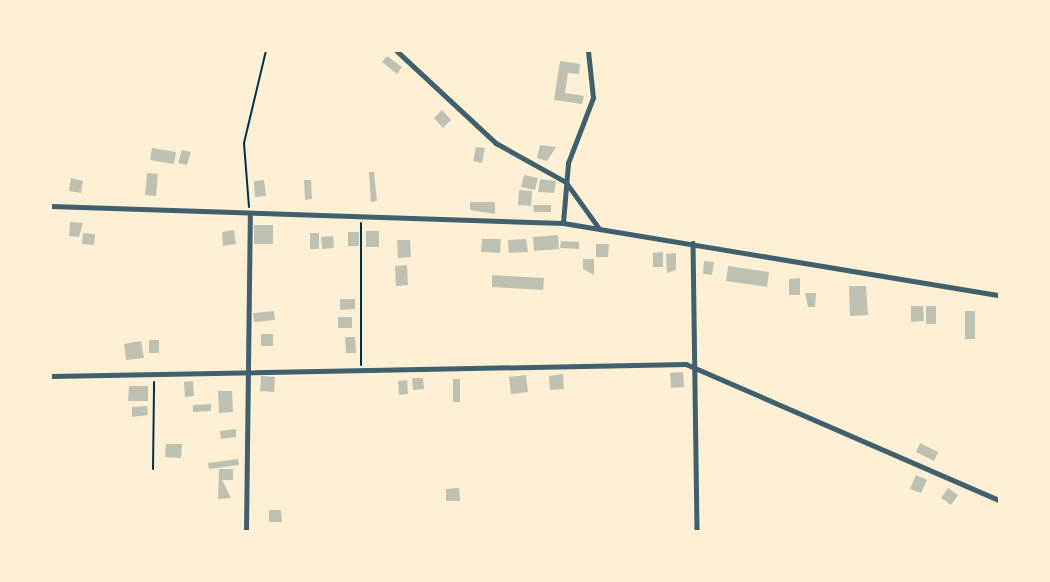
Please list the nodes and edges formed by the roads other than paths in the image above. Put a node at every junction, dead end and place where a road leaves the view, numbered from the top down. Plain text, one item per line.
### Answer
1 (397, 51) edge
2 (588, 51) edge
3 (566, 182) junction
4 (51, 206) edge
5 (250, 215) junction
6 (563, 223) junction
7 (599, 228) junction
8 (693, 243) junction
9 (999, 295) edge
10 (698, 366) junction
11 (249, 369) junction
12 (51, 376) edge
13 (999, 500) edge
14 (246, 531) edge
15 (697, 531) edge

1 - 3 street
2 - 3 street
3 - 6 street
3 - 7 street
4 - 5 street
5 - 6 street
5 - 11 street
6 - 7 street
7 - 8 street
8 - 9 street
8 - 10 street
10 - 11 street
10 - 13 street
10 - 15 street
11 - 12 street
11 - 14 street

